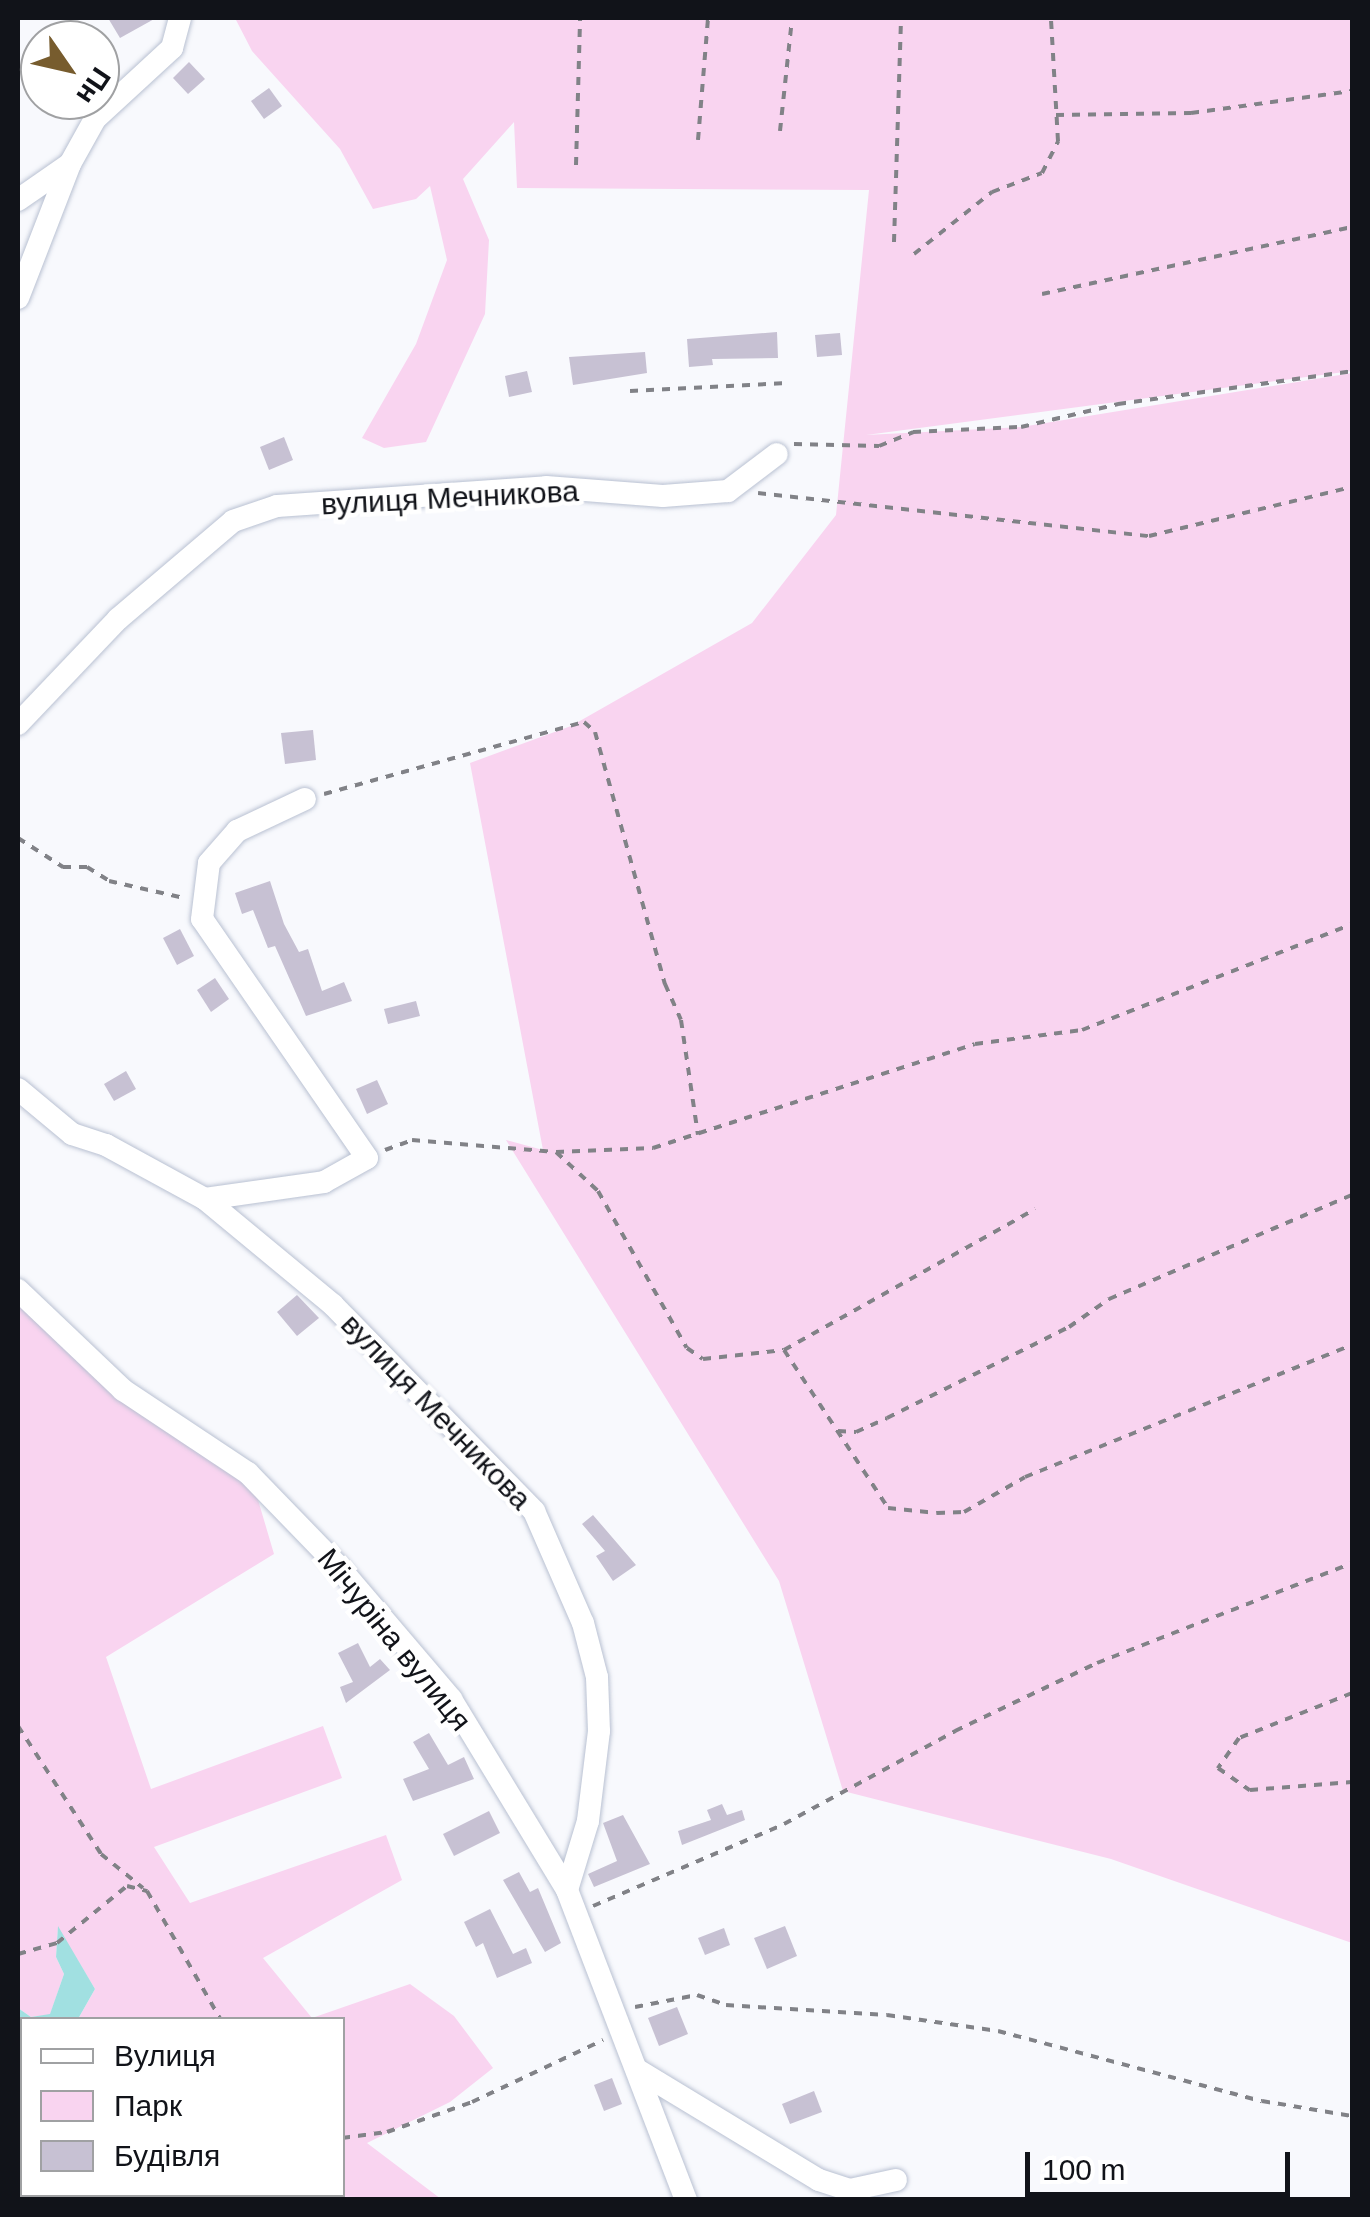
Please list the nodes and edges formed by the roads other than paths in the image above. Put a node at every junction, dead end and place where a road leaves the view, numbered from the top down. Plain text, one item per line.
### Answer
1 (180, 18) edge
2 (70, 164) junction
3 (18, 200) edge
4 (18, 298) edge
5 (777, 454) road end
6 (18, 724) edge
7 (305, 799) road end
8 (18, 1089) edge
9 (205, 1199) junction
10 (18, 1290) edge
11 (566, 1890) junction
12 (639, 2070) junction
13 (896, 2180) dead end
14 (686, 2200) edge

1 - 2 street
2 - 3 street
2 - 4 street
5 - 6 street, вулиця Мечникова
7 - 9 street
8 - 9 street, вулиця Мечникова
9 - 11 street, вулиця Мечникова
10 - 11 street, Мічуріна вулиця
11 - 12 street, Мічуріна вулиця
12 - 13 street
12 - 14 street, Мічуріна вулиця

